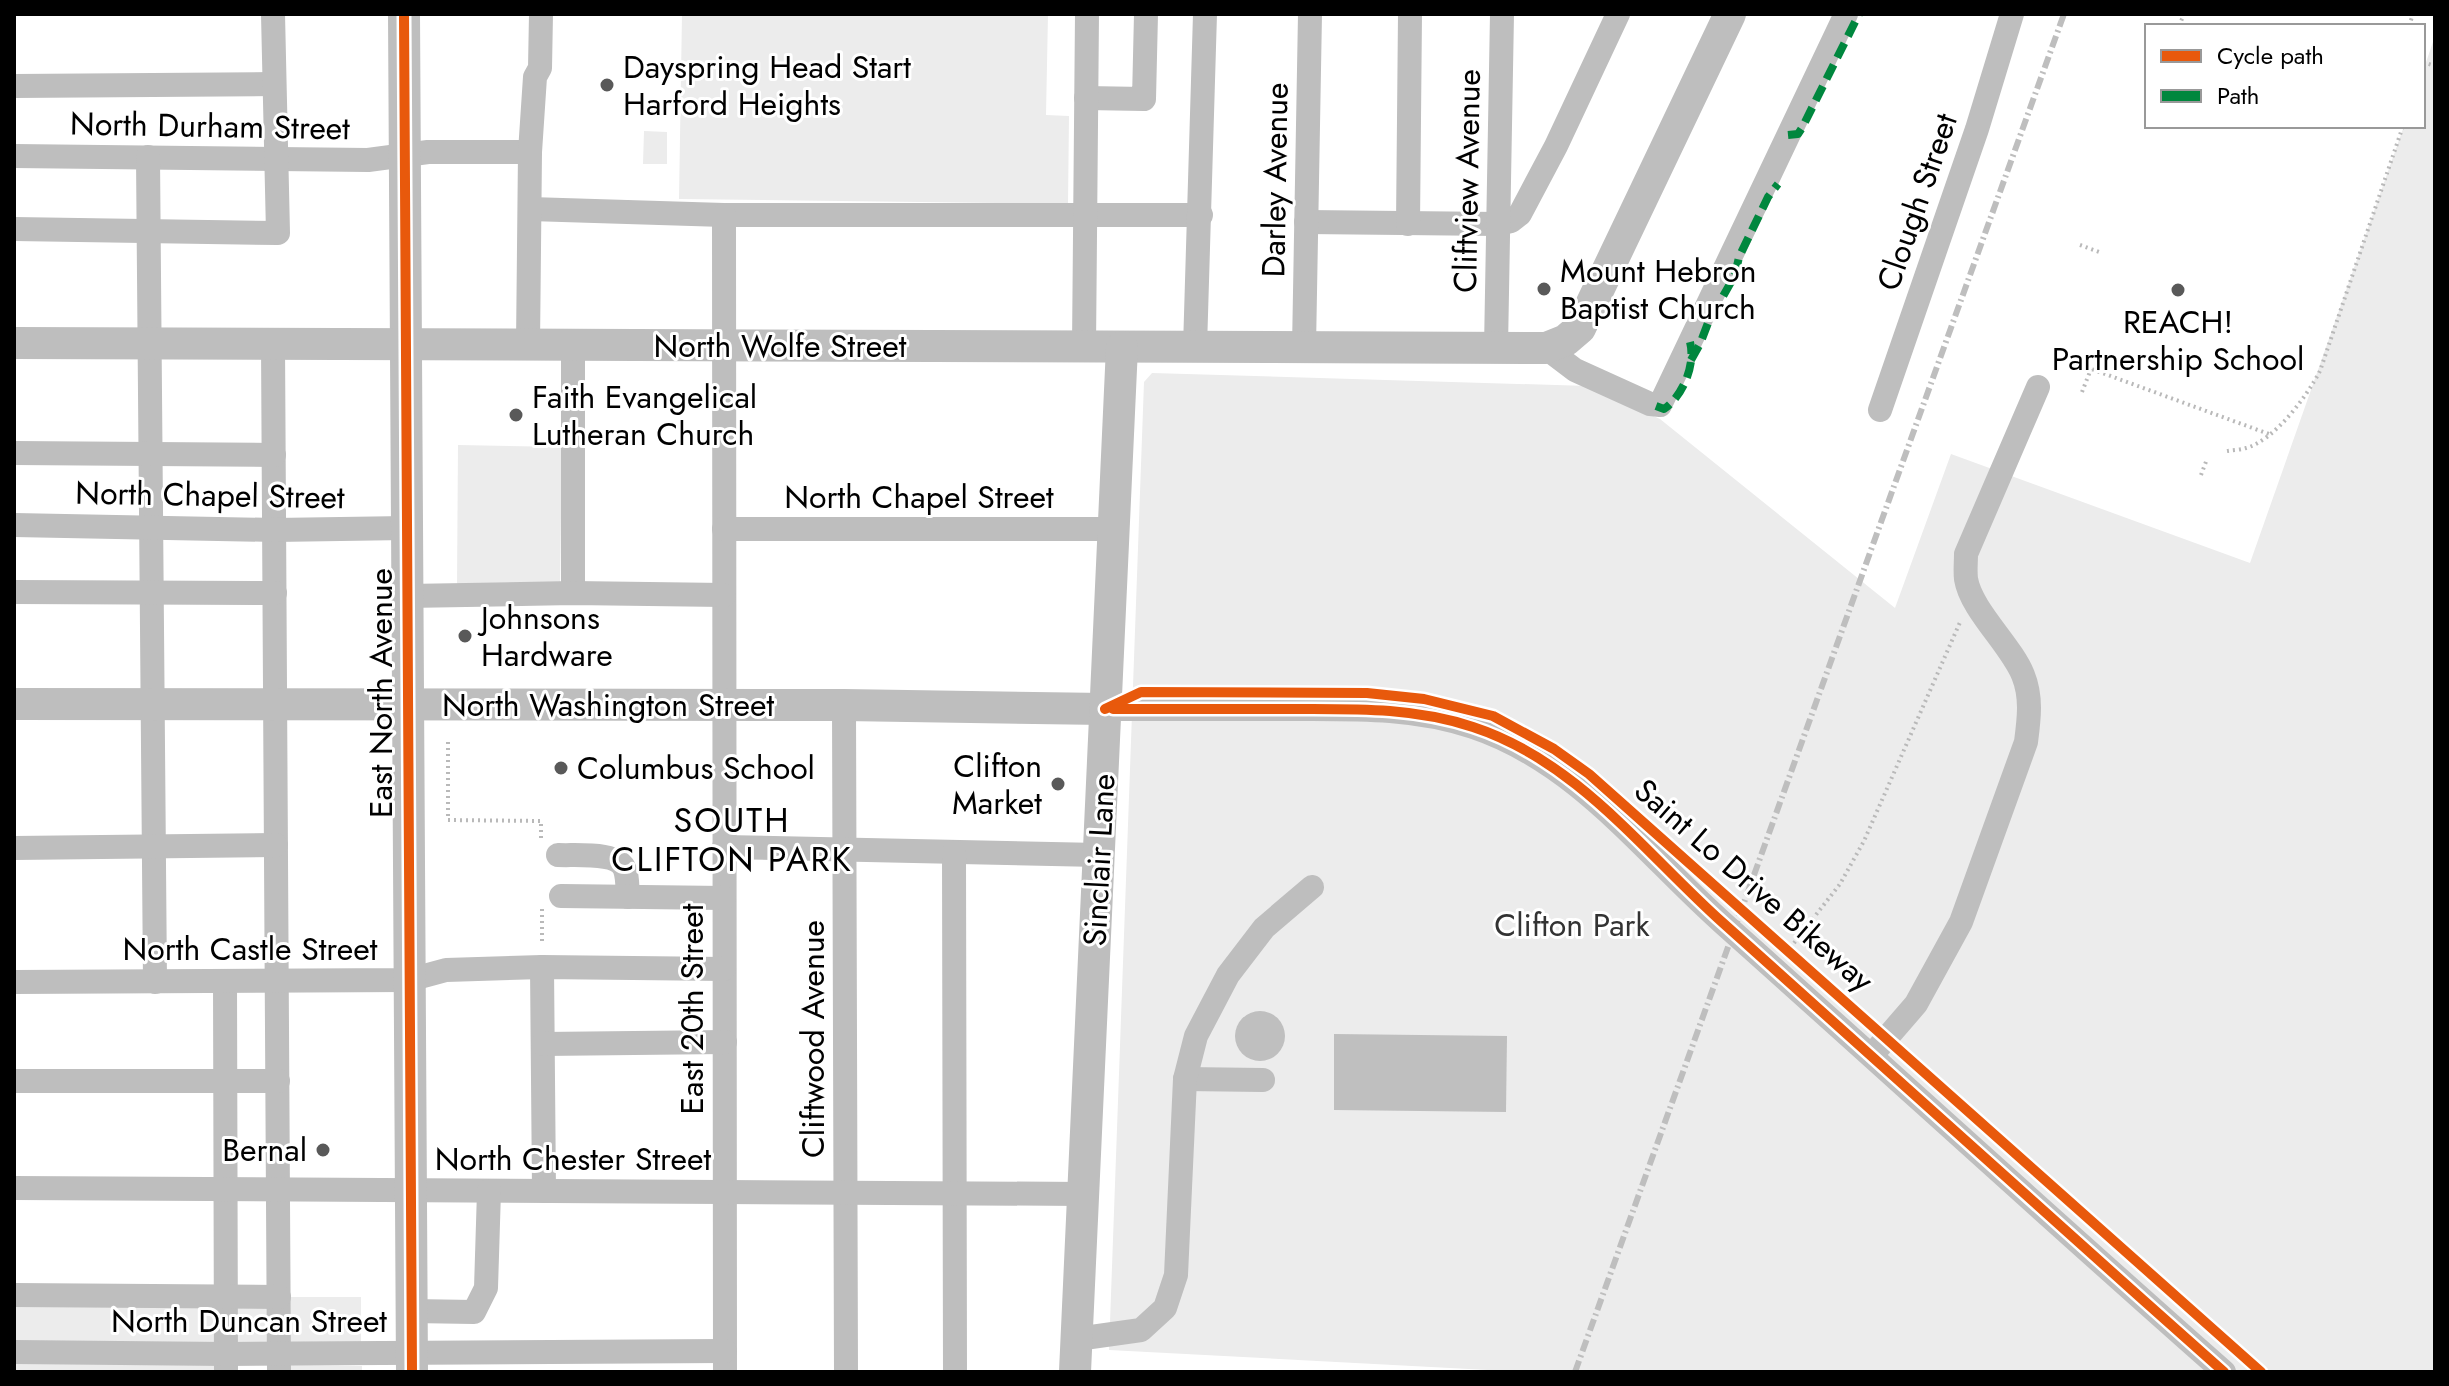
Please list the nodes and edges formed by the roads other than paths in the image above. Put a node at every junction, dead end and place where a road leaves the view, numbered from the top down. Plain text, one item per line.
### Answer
1 (273, 14) edge
2 (404, 14) edge
3 (541, 14) edge
4 (1087, 14) edge
5 (1146, 14) edge
6 (1205, 14) edge
7 (1310, 14) edge
8 (1410, 14) edge
9 (1502, 14) edge
10 (1513, 14) edge
11 (1618, 14) edge
12 (1730, 14) edge
13 (1846, 14) edge
14 (2012, 14) edge
15 (1501, 40) junction
16 (273, 84) junction
17 (14, 86) edge
18 (1086, 98) junction
19 (530, 152) junction
20 (14, 156) edge
21 (404, 156) junction
22 (148, 157) junction
23 (276, 158) junction
24 (530, 209) junction
25 (1084, 214) junction
26 (724, 215) junction
27 (1201, 215) junction
28 (1306, 222) junction
29 (1408, 224) junction
30 (1498, 224) junction
31 (14, 229) edge
32 (149, 231) junction
33 (1196, 336) junction
34 (14, 343) edge
35 (150, 344) junction
36 (273, 344) junction
37 (405, 345) junction
38 (528, 345) junction
39 (573, 345) junction
40 (724, 345) junction
41 (1084, 347) junction
42 (1122, 347) junction
43 (1304, 348) junction
44 (1496, 348) junction
45 (1546, 348) junction
46 (2038, 387) dead end
47 (1880, 410) dead end
48 (14, 453) edge
49 (151, 455) junction
50 (274, 455) junction
51 (14, 525) edge
52 (151, 527) junction
53 (406, 528) junction
54 (724, 529) junction
55 (1114, 529) junction
56 (275, 530) junction
57 (14, 592) edge
58 (152, 593) junction
59 (275, 593) junction
60 (573, 593) junction
61 (724, 595) junction
62 (407, 596) junction
63 (14, 704) edge
64 (153, 704) junction
65 (276, 705) junction
66 (724, 705) junction
67 (844, 705) junction
68 (407, 706) junction
69 (1105, 709) junction
70 (276, 845) junction
71 (154, 846) junction
72 (724, 847) junction
73 (14, 848) edge
74 (844, 849) junction
75 (954, 852) junction
76 (550, 853) road end
77 (1099, 855) junction
78 (1312, 887) dead end
79 (628, 897) junction
80 (724, 898) junction
81 (552, 902) road end
82 (542, 967) junction
83 (724, 969) junction
84 (278, 980) junction
85 (409, 980) junction
86 (225, 981) junction
87 (14, 982) edge
88 (155, 982) junction
89 (725, 1042) junction
90 (543, 1044) junction
91 (1872, 1055) junction
92 (1185, 1079) junction
93 (1263, 1080) dead end
94 (14, 1081) edge
95 (225, 1081) junction
96 (278, 1081) junction
97 (14, 1188) edge
98 (225, 1189) junction
99 (279, 1189) junction
100 (411, 1190) junction
101 (489, 1191) junction
102 (544, 1191) junction
103 (725, 1192) junction
104 (846, 1193) junction
105 (954, 1193) junction
106 (1084, 1194) junction
107 (14, 1295) edge
108 (226, 1296) junction
109 (279, 1297) junction
110 (412, 1311) junction
111 (1077, 1339) junction
112 (14, 1352) edge
113 (412, 1362) edge
114 (532, 1362) edge
115 (725, 1362) edge
116 (226, 1363) edge
117 (279, 1363) edge
118 (846, 1372) edge
119 (955, 1372) edge
120 (1075, 1372) edge
121 (2224, 1372) edge

1 - 16 street
2 - 21 main road, East North Avenue
3 - 19 street
4 - 18 street
5 - 18 street
6 - 27 street
7 - 28 street, Darley Avenue
8 - 29 street
9 - 15 street, Cliftview Avenue
10 - 15 street
11 - 30 street
12 - 45 main road
13 - 45 street
14 - 47 street, Clough Street
15 - 30 street, Cliftview Avenue
16 - 17 street
16 - 23 street
18 - 25 street
19 - 21 street, North Durham Street
19 - 24 street
20 - 22 street, North Durham Street
21 - 23 street, North Durham Street
21 - 37 main road, East North Avenue
22 - 23 street, North Durham Street
22 - 32 street
23 - 32 street
24 - 26 street
24 - 38 street
25 - 26 street
25 - 27 street
25 - 41 street
26 - 40 street, East 20th Street
27 - 33 street
28 - 29 street
28 - 43 street, Darley Avenue
29 - 30 street
30 - 44 street, Cliftview Avenue
31 - 32 street
32 - 35 street
33 - 42 main road, North Wolfe Street
33 - 43 main road, North Wolfe Street
34 - 35 main road, North Wolfe Street
35 - 36 main road, North Wolfe Street
35 - 49 street
36 - 37 main road, North Wolfe Street
36 - 50 street
37 - 38 main road, North Wolfe Street
37 - 53 main road, East North Avenue
38 - 39 main road, North Wolfe Street
39 - 40 main road, North Wolfe Street
39 - 60 street
40 - 41 main road, North Wolfe Street
40 - 54 street, East 20th Street
41 - 42 main road, North Wolfe Street
42 - 55 main road, Sinclair Lane
43 - 44 main road, North Wolfe Street
44 - 45 main road, North Wolfe Street
46 - 91 street
48 - 49 street
49 - 50 street
49 - 52 street
50 - 56 street
51 - 52 street, North Chapel Street
52 - 56 street, North Chapel Street
52 - 58 street
53 - 56 street, North Chapel Street
53 - 62 main road, East North Avenue
54 - 55 street, North Chapel Street
54 - 61 street, East 20th Street
55 - 69 main road, Sinclair Lane
56 - 59 street
57 - 58 street
58 - 59 street
58 - 64 street
59 - 65 street
60 - 61 street
60 - 62 street
61 - 66 street, East 20th Street
62 - 68 main road, East North Avenue
63 - 64 main road, North Washington Street
64 - 65 main road, North Washington Street
64 - 71 street
65 - 68 main road, North Washington Street
65 - 70 street
66 - 67 main road, North Washington Street
66 - 68 main road, North Washington Street
66 - 72 street, East 20th Street
67 - 69 main road, North Washington Street
67 - 74 street, Cliftwood Avenue
68 - 85 main road, East North Avenue
69 - 77 main road, Sinclair Lane
69 - 91 street
70 - 71 street
70 - 84 street
71 - 73 street
71 - 88 street
72 - 74 street
72 - 80 street, East 20th Street
74 - 75 street
74 - 104 street, Cliftwood Avenue
75 - 77 street
75 - 105 street
76 - 79 street
77 - 106 main road, Sinclair Lane
78 - 92 street
79 - 80 street
79 - 81 street
80 - 83 street, East 20th Street
82 - 83 street, North Castle Street
82 - 85 street, North Castle Street
82 - 90 street
83 - 89 street, East 20th Street
84 - 85 street, North Castle Street
84 - 86 street, North Castle Street
84 - 96 street
85 - 100 main road, East North Avenue
86 - 88 street, North Castle Street
86 - 95 street
87 - 88 street, North Castle Street
89 - 90 street
89 - 103 street, East 20th Street
90 - 102 street
91 - 121 street
92 - 93 street
92 - 111 street
94 - 95 street
95 - 96 street
95 - 98 street
96 - 99 street
97 - 98 street, North Chester Street
98 - 99 street, North Chester Street
98 - 108 street
99 - 100 street, North Chester Street
99 - 109 street
100 - 101 street, North Chester Street
100 - 110 main road, East North Avenue
101 - 102 street, North Chester Street
101 - 110 street
102 - 103 street, North Chester Street
103 - 104 street, North Chester Street
103 - 115 street, East 20th Street
104 - 105 street, North Chester Street
104 - 118 street, Cliftwood Avenue
105 - 106 street, North Chester Street
105 - 119 street
106 - 111 main road, Sinclair Lane
107 - 108 street
108 - 109 street
108 - 116 street
109 - 117 street
110 - 113 main road, East North Avenue
111 - 120 main road, Sinclair Lane
112 - 116 street, North Duncan Street
113 - 114 street, North Duncan Street
113 - 117 street, North Duncan Street
114 - 115 street, North Duncan Street
116 - 117 street, North Duncan Street

